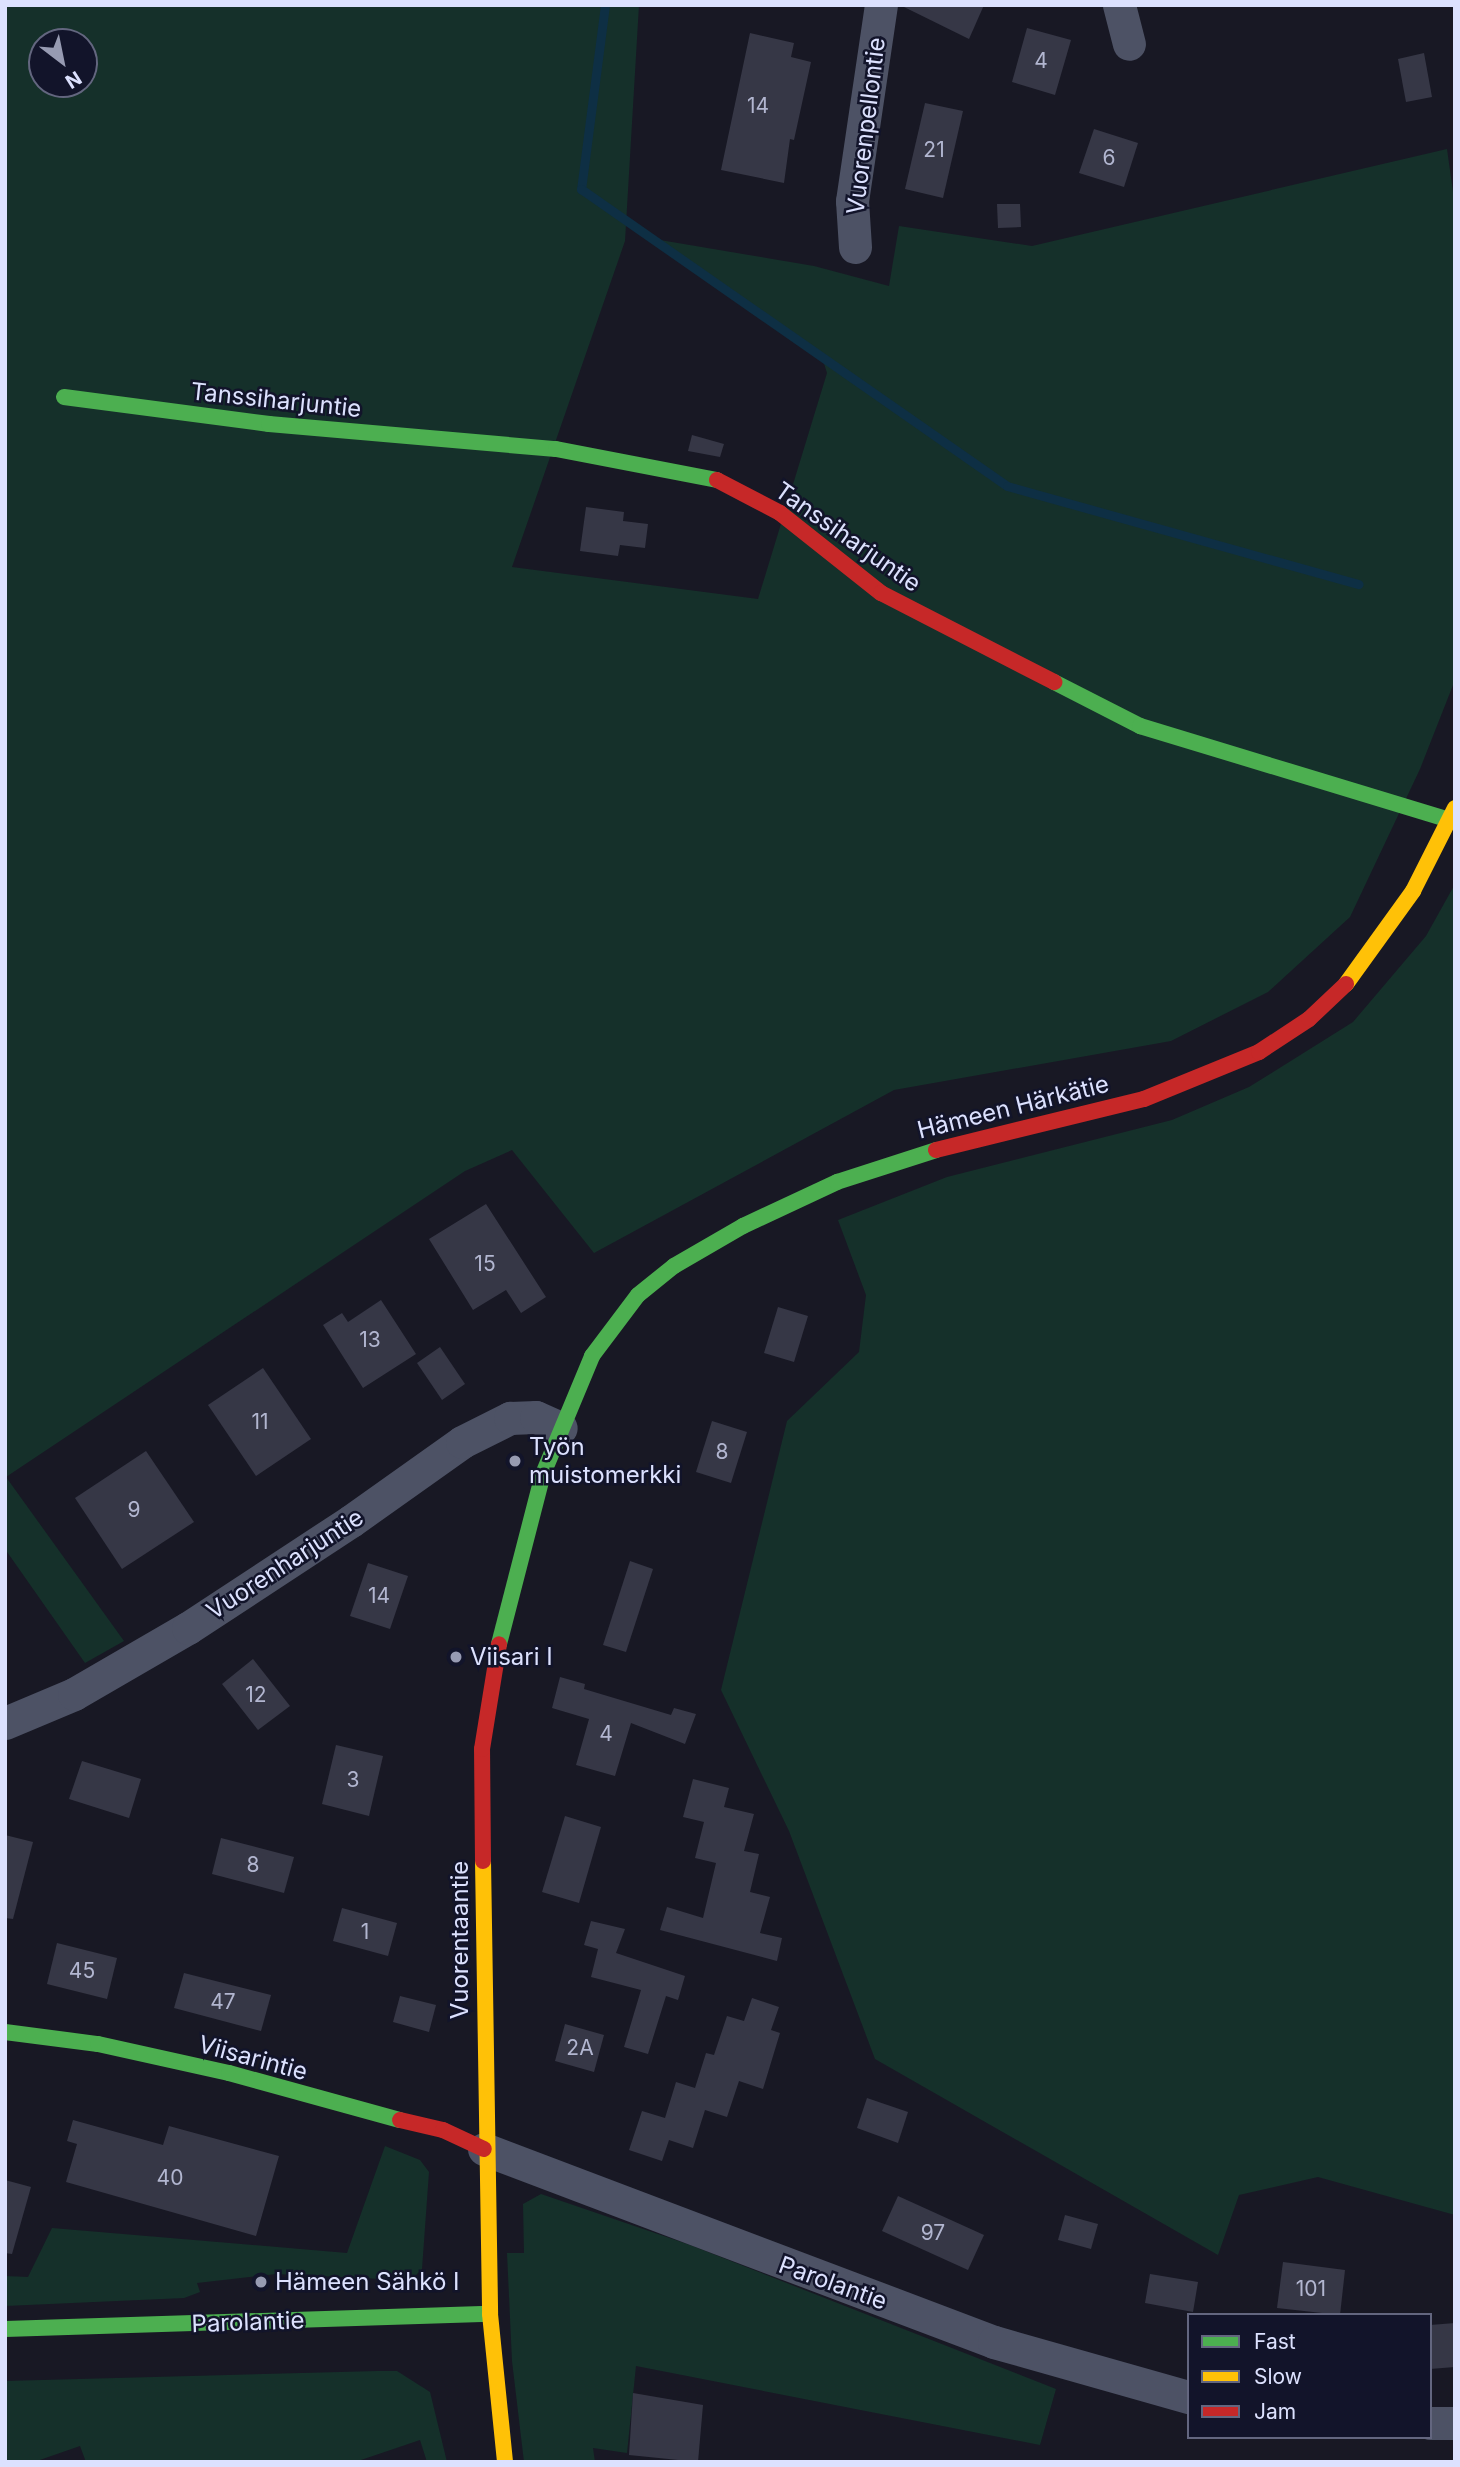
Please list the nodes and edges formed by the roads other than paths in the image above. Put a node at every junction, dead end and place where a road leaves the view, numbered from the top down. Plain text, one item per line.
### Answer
1 (881, 5) edge
2 (1119, 5) edge
3 (1129, 44) dead end
4 (855, 247) dead end
5 (64, 397) dead end
6 (1452, 814) edge
7 (561, 1428) junction
8 (5, 1723) edge
9 (5, 2032) edge
10 (484, 2150) junction
11 (490, 2314) junction
12 (5, 2329) edge
13 (1187, 2396) edge
14 (1432, 2423) edge
15 (1455, 2423) edge
16 (505, 2462) edge

1 - 4 street, Vuorenpellontie
2 - 3 street
5 - 6 main road, Tanssiharjuntie
6 - 7 main road, Hämeen Härkätie
7 - 8 street, Vuorenharjuntie
7 - 10 main road, Vuorentaantie
9 - 10 main road, Viisarintie
10 - 11 main road, Vuorentaantie
10 - 13 street, Parolantie
11 - 12 main road, Parolantie
11 - 16 main road, Vuorentaantie
14 - 15 street

